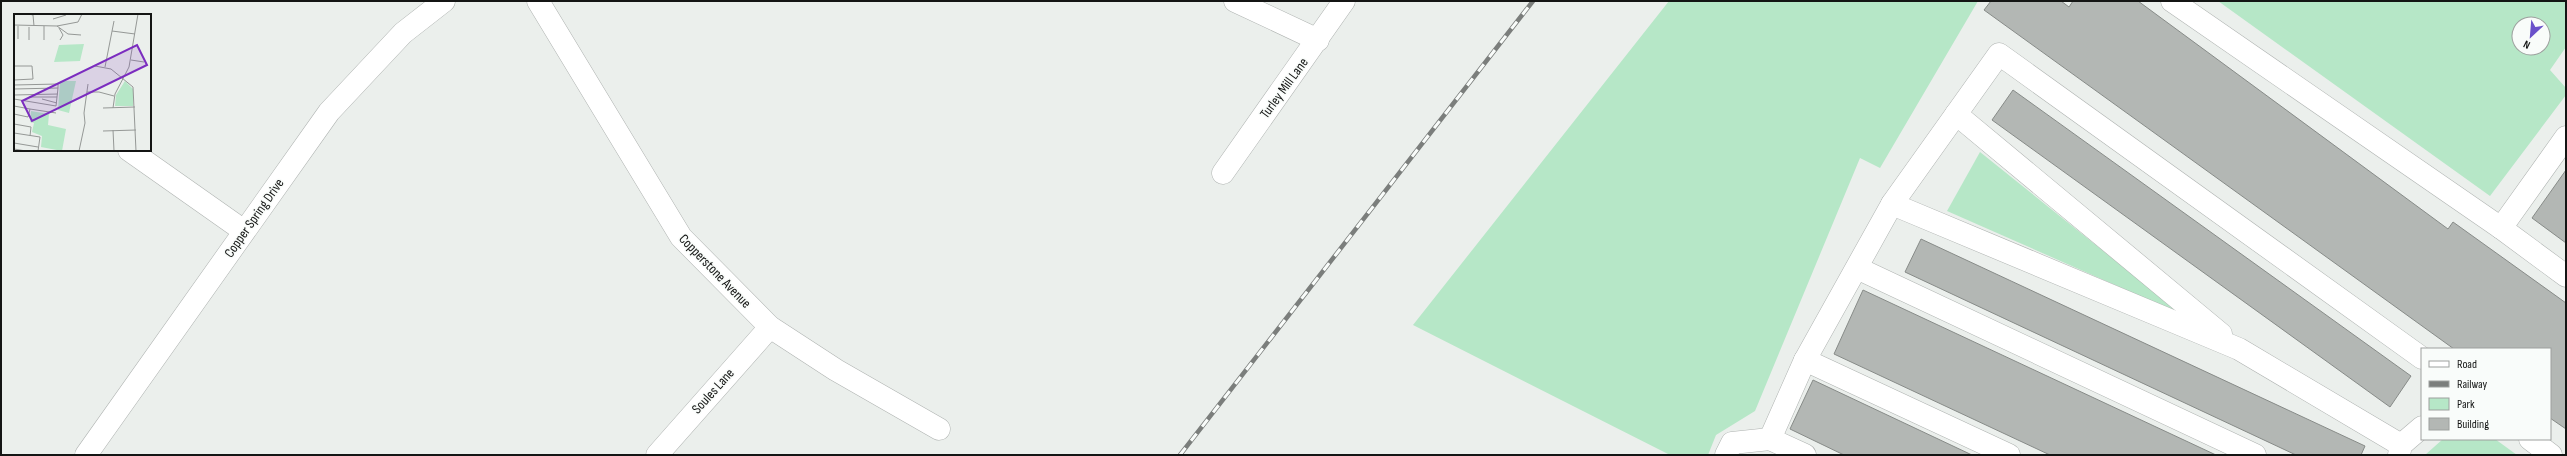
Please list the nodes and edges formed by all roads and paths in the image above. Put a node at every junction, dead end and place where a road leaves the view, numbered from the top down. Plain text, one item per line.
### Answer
1 (444, 1) edge
2 (538, 1) edge
3 (1235, 1) edge
4 (1344, 1) edge
5 (2172, 1) edge
6 (1318, 40) junction
7 (1956, 114) junction
8 (2566, 136) edge
9 (130, 151) edge
10 (1223, 173) dead end
11 (1892, 204) junction
12 (2501, 228) junction
13 (244, 231) junction
14 (1857, 268) junction
15 (2566, 276) edge
16 (770, 327) junction
17 (2239, 349) junction
18 (2421, 357) edge
19 (1805, 360) junction
20 (2421, 428) edge
21 (940, 429) dead end
22 (1770, 439) junction
23 (2531, 440) edge
24 (2400, 450) edge
25 (86, 455) edge
26 (657, 455) edge
27 (1726, 455) edge
28 (1805, 455) edge
29 (2009, 455) edge
30 (2255, 455) edge
31 (2551, 455) edge

1 - 13 street, Copper Spring Drive
2 - 16 street, Copperstone Avenue
3 - 6 street
4 - 6 street, Turley Mill Lane
5 - 12 street
6 - 10 street, Turley Mill Lane
7 - 11 street
7 - 17 street
7 - 18 street
8 - 12 street
9 - 13 street
11 - 14 street
11 - 17 street
12 - 15 street
13 - 25 street, Copper Spring Drive
14 - 19 street
14 - 30 street
16 - 21 street, Copperstone Avenue
16 - 26 street, Soules Lane
17 - 24 street
19 - 22 street
19 - 29 street
20 - 24 street
22 - 27 street
22 - 28 street
23 - 31 street

